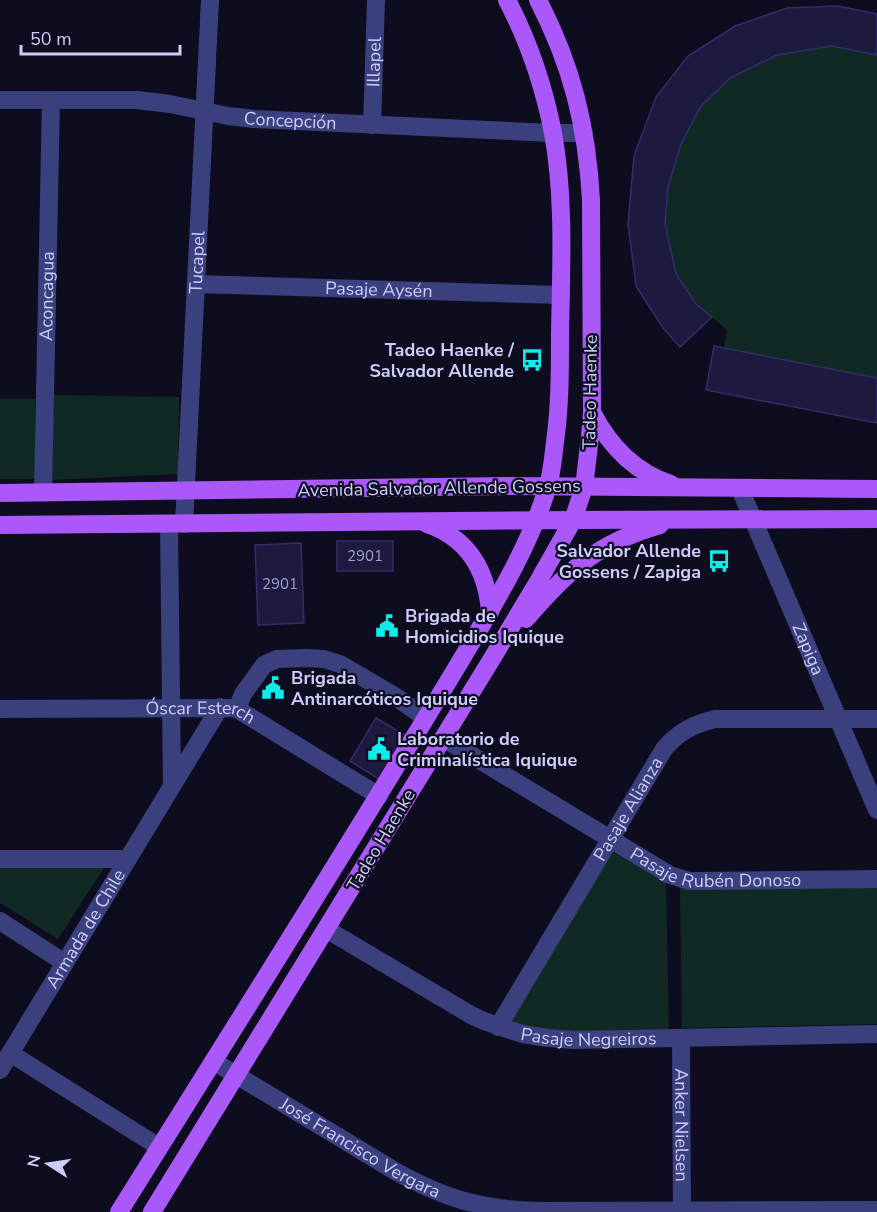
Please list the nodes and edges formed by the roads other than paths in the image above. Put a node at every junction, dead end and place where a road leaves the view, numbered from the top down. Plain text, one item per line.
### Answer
1 (210, 0) edge
2 (376, 0) edge
3 (507, 0) edge
4 (538, 0) edge
5 (0, 100) edge
6 (51, 100) junction
7 (204, 111) junction
8 (372, 125) junction
9 (553, 133) junction
10 (584, 133) junction
11 (196, 284) junction
12 (561, 295) junction
13 (592, 411) junction
14 (548, 486) junction
15 (584, 487) junction
16 (681, 487) junction
17 (740, 489) junction
18 (877, 489) edge
19 (186, 491) junction
20 (43, 492) junction
21 (0, 493) edge
22 (753, 519) junction
23 (877, 519) edge
24 (535, 520) junction
25 (573, 520) junction
26 (688, 520) junction
27 (419, 522) junction
28 (177, 524) junction
29 (0, 525) edge
30 (489, 612) junction
31 (493, 657) junction
32 (171, 708) junction
33 (229, 708) junction
34 (0, 709) edge
35 (426, 718) junction
36 (877, 719) edge
37 (838, 720) junction
38 (443, 738) junction
39 (172, 786) junction
40 (379, 796) junction
41 (877, 810) edge
42 (610, 840) junction
43 (128, 859) junction
44 (0, 860) edge
45 (877, 879) edge
46 (0, 921) edge
47 (326, 929) junction
48 (65, 963) junction
49 (498, 1027) junction
50 (877, 1035) edge
51 (681, 1038) junction
52 (10, 1053) junction
53 (213, 1061) junction
54 (0, 1070) edge
55 (237, 1075) junction
56 (159, 1147) junction
57 (877, 1210) edge
58 (656, 1211) edge
59 (682, 1211) edge
60 (119, 1212) edge
61 (152, 1212) edge

1 - 7 street, Tucapel
2 - 8 street, Illapel
3 - 9 main road, Tadeo Haenke
4 - 10 main road, Tadeo Haenke
5 - 6 street, Concepción
6 - 7 street, Concepción
6 - 20 street, Aconcagua
7 - 8 street, Concepción
7 - 11 street, Tucapel
8 - 9 street, Concepción
9 - 10 street, Concepción
9 - 12 main road, Tadeo Haenke
10 - 13 main road, Tadeo Haenke
11 - 12 street, Pasaje Aysén
11 - 19 street, Tucapel
12 - 14 main road, Tadeo Haenke
13 - 15 main road, Tadeo Haenke
13 - 16 main road
14 - 15 main road, Avenida Salvador Allende Gossens
14 - 19 main road, Avenida Salvador Allende Gossens
14 - 24 main road, Tadeo Haenke
15 - 16 main road, Avenida Salvador Allende Gossens
15 - 25 main road, Tadeo Haenke
16 - 17 main road, Avenida Salvador Allende Gossens
17 - 18 main road, Avenida Salvador Allende Gossens
17 - 22 street, Zapiga
19 - 20 main road, Avenida Salvador Allende Gossens
19 - 28 street, Tucapel
20 - 21 main road, Avenida Salvador Allende Gossens
22 - 23 main road, Avenida Salvador Allende Gossens
22 - 26 main road, Avenida Salvador Allende Gossens
22 - 37 street, Zapiga
24 - 25 main road, Avenida Salvador Allende Gossens
24 - 27 main road, Avenida Salvador Allende Gossens
24 - 30 main road, Tadeo Haenke
25 - 26 main road, Avenida Salvador Allende Gossens
25 - 31 main road, Tadeo Haenke
26 - 31 main road
27 - 28 main road, Avenida Salvador Allende Gossens
27 - 30 main road
28 - 29 main road, Avenida Salvador Allende Gossens
28 - 32 street
30 - 35 main road, Tadeo Haenke
31 - 38 main road, Tadeo Haenke
32 - 33 street, Óscar Esterch
32 - 34 street, Óscar Esterch
32 - 39 street
33 - 35 street, Armada de Chile
33 - 39 street, Armada de Chile
33 - 40 street, Óscar Esterch
35 - 40 main road, Tadeo Haenke
36 - 37 street, Pasaje Alianza
37 - 41 street, Zapiga
37 - 42 street, Pasaje Alianza
38 - 42 street, Pasaje Rubén Donoso
38 - 47 main road, Tadeo Haenke
39 - 43 street, Armada de Chile
40 - 53 main road, Tadeo Haenke
42 - 45 street, Pasaje Rubén Donoso
42 - 49 street, Pasaje Alianza
43 - 44 street
43 - 48 street, Armada de Chile
46 - 48 street
47 - 49 street, Pasaje Negreiros
47 - 55 main road, Tadeo Haenke
48 - 52 street, Armada de Chile
49 - 51 street, Pasaje Negreiros
50 - 51 street, Pasaje Negreiros
51 - 59 street, Anker Nielsen
52 - 54 street, Armada de Chile
52 - 56 street
53 - 55 street, José Francisco Vergara
53 - 56 main road, Tadeo Haenke
55 - 58 street, José Francisco Vergara
55 - 61 main road, Tadeo Haenke
56 - 60 main road, Tadeo Haenke
57 - 59 street, José Francisco Vergara
58 - 59 street, José Francisco Vergara

